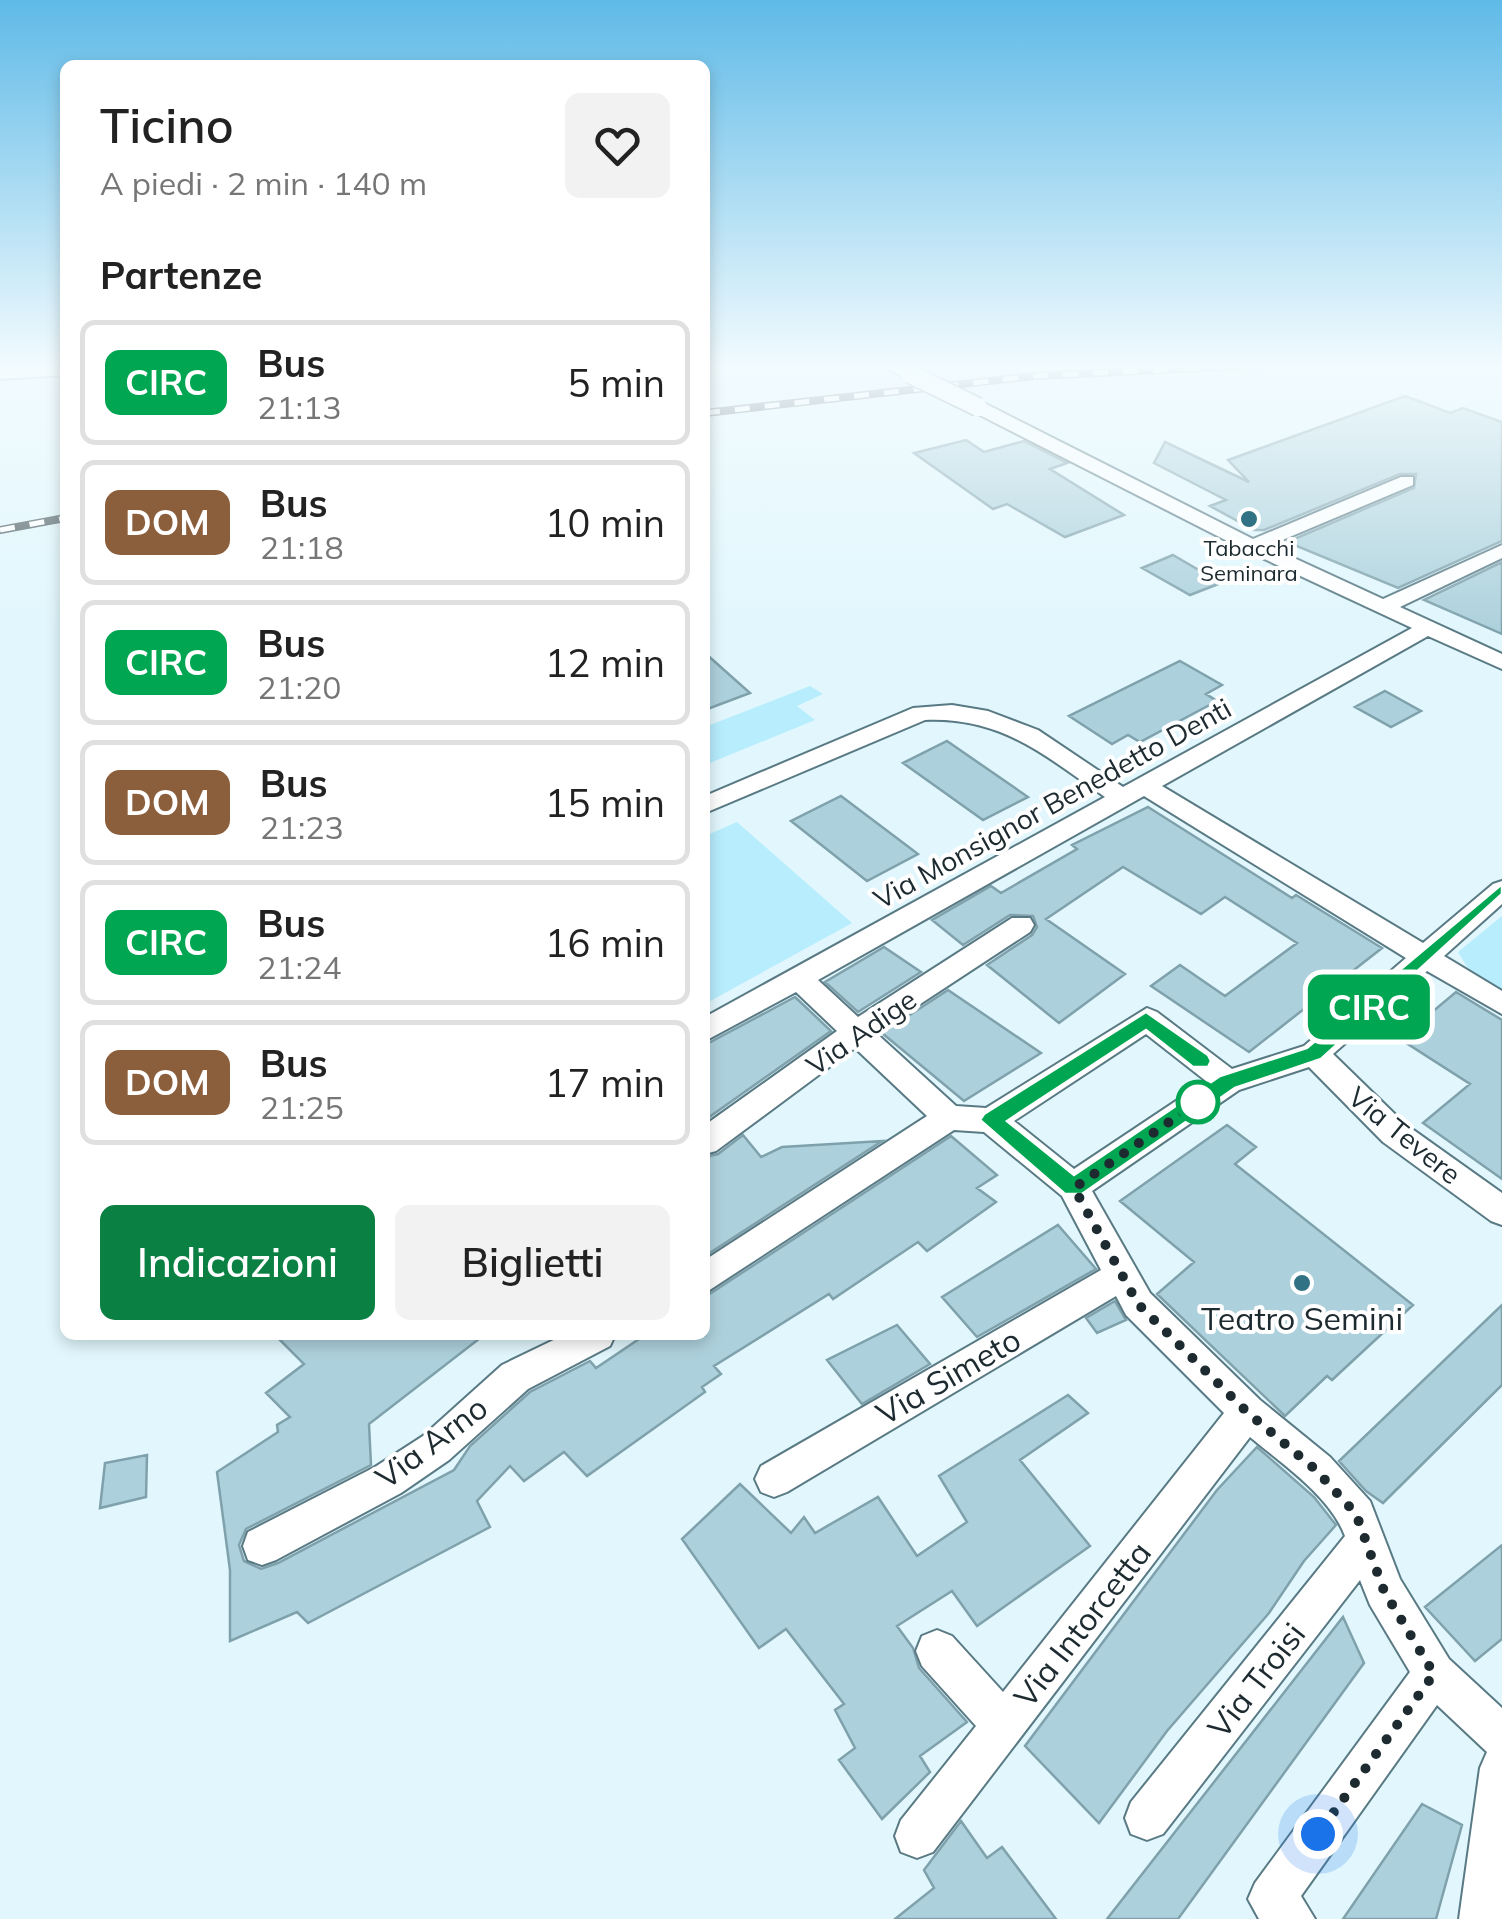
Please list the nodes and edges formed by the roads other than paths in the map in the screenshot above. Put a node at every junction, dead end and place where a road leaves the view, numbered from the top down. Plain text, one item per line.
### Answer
1 (1068, 453) edge
2 (1407, 481) dead end
3 (1252, 546) junction
4 (1502, 551) edge
5 (1381, 608) junction
6 (1427, 628) junction
7 (1502, 662) edge
8 (1136, 793) junction
9 (710, 803) edge
10 (1502, 890) edge
11 (1021, 925) dead end
12 (1426, 958) junction
13 (797, 977) junction
14 (1502, 1004) edge
15 (710, 1027) edge
16 (858, 1032) junction
17 (1314, 1054) junction
18 (1228, 1082) junction
19 (949, 1118) junction
20 (991, 1120) junction
21 (710, 1138) edge
22 (1082, 1204) junction
23 (1502, 1212) edge
24 (710, 1275) edge
25 (1122, 1275) junction
26 (553, 1343) edge
27 (1247, 1412) junction
28 (774, 1479) dead end
29 (1365, 1542) junction
30 (262, 1546) dead end
31 (937, 1651) dead end
32 (1434, 1674) junction
33 (1003, 1724) junction
34 (1502, 1737) edge
35 (1502, 1768) edge
36 (1147, 1818) dead end
37 (917, 1836) dead end
38 (1292, 1919) edge
39 (1482, 1919) edge

1 - 3 street, bridge
2 - 3 street
3 - 5 street
4 - 5 street
5 - 6 street
6 - 7 street
6 - 8 street, Via Monsignor Benedetto Denti
8 - 9 street
8 - 12 street
8 - 13 street, Via Monsignor Benedetto Denti
10 - 12 street
11 - 16 street, Via Adige
12 - 14 street
12 - 17 street
13 - 15 street, Via Monsignor Benedetto Denti
13 - 16 street
16 - 19 street
16 - 21 street, Via Adige
17 - 18 street
17 - 23 street, Via Tevere
18 - 20 street
18 - 22 street
19 - 20 street
19 - 24 street
20 - 22 street
22 - 25 street
25 - 27 street
25 - 28 street, Via Simeto
26 - 30 street, Via Arno
27 - 29 street
27 - 33 street, Via Intorcetta
29 - 32 street
29 - 36 street, Via Troisi
31 - 33 street
32 - 34 street
32 - 38 street
33 - 37 street, Via Intorcetta
35 - 39 street

